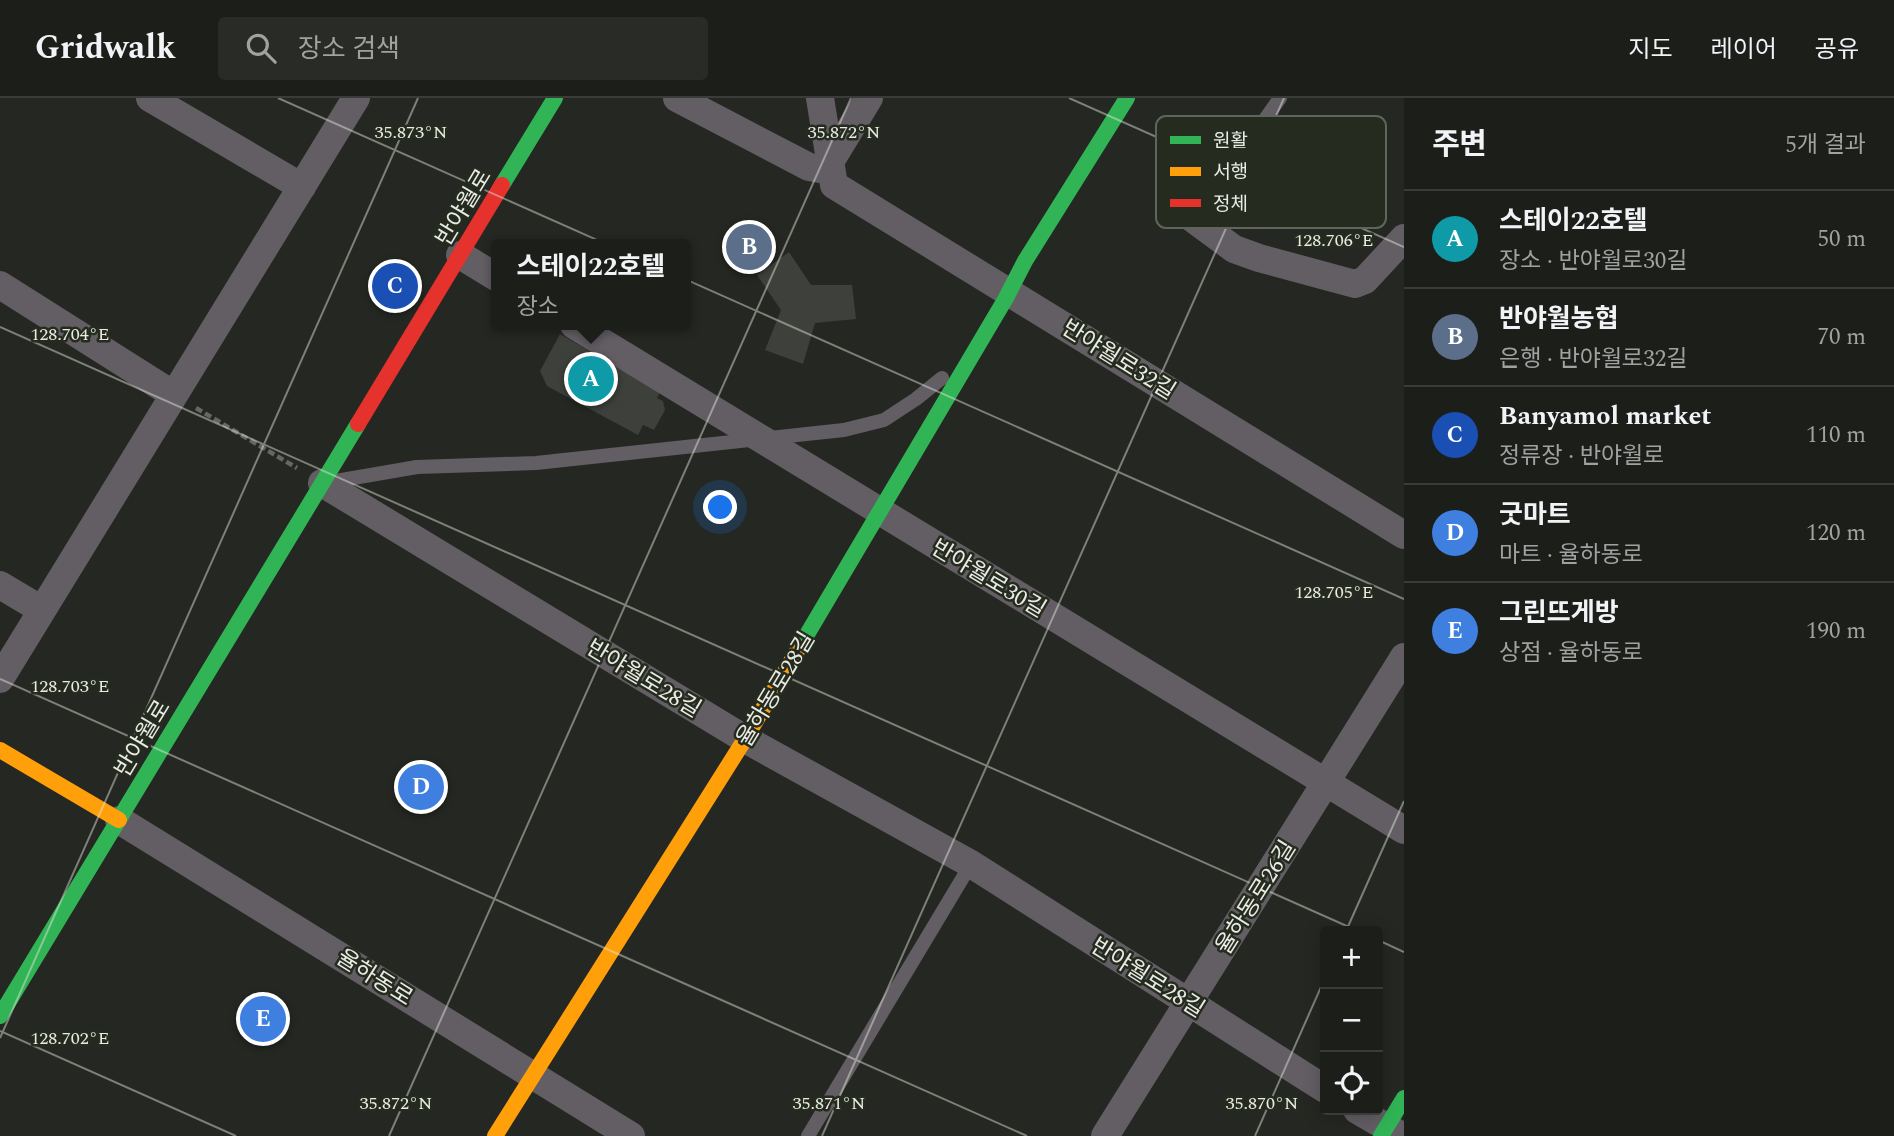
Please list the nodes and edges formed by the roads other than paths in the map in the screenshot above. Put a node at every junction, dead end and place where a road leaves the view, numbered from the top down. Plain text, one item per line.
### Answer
1 (150, 98) edge
2 (356, 98) edge
3 (555, 98) edge
4 (677, 98) edge
5 (820, 98) edge
6 (869, 98) edge
7 (1126, 98) edge
8 (1280, 98) edge
9 (1267, 116) edge
10 (832, 173) junction
11 (302, 187) junction
12 (1205, 228) edge
13 (1404, 238) edge
14 (460, 255) junction
15 (491, 274) edge
16 (0, 285) edge
17 (1008, 294) junction
18 (582, 330) edge
19 (174, 395) junction
20 (761, 438) junction
21 (323, 483) junction
22 (880, 511) junction
23 (1404, 535) edge
24 (0, 585) edge
25 (42, 610) junction
26 (1404, 657) edge
27 (0, 679) edge
28 (745, 739) junction
29 (0, 750) edge
30 (1327, 783) junction
31 (119, 820) junction
32 (1404, 830) edge
33 (971, 864) junction
34 (1189, 1003) junction
35 (0, 1016) edge
36 (534, 1075) junction
37 (1320, 1086) edge
38 (1404, 1098) edge
39 (1364, 1115) edge
40 (1389, 1133) edge
41 (495, 1136) edge
42 (631, 1136) edge
43 (808, 1136) edge
44 (1105, 1136) edge

1 - 11 street
2 - 11 street
3 - 14 street, 반야월로
4 - 10 street, 반야월로32길
5 - 10 street
6 - 10 street
7 - 17 street, 율하동로28길
8 - 9 lane
10 - 17 street, 반야월로32길
11 - 19 street
12 - 13 street
14 - 15 street
14 - 21 street, 반야월로
16 - 19 street
17 - 20 lane, 율하동로28길
17 - 22 street, 율하동로28길
17 - 23 street, 반야월로32길
18 - 20 street, 반야월로30길
19 - 25 street
20 - 21 lane
20 - 22 street, 반야월로30길
21 - 28 street, 반야월로28길
21 - 31 street, 반야월로
22 - 28 street, 율하동로28길
22 - 30 street, 반야월로30길
24 - 25 street
25 - 27 street
26 - 30 street, 율하동로26길
28 - 33 street, 반야월로28길
28 - 36 street, 율하동로28길
29 - 31 street
30 - 32 street, 반야월로30길
30 - 34 street, 율하동로26길
31 - 35 street, 반야월로
31 - 36 street, 율하동로
33 - 34 street, 반야월로28길
33 - 43 lane
34 - 37 street, 반야월로28길
34 - 44 street, 율하동로26길
36 - 41 street, 율하동로28길
36 - 42 street, 율하동로
38 - 40 street
39 - 40 street

